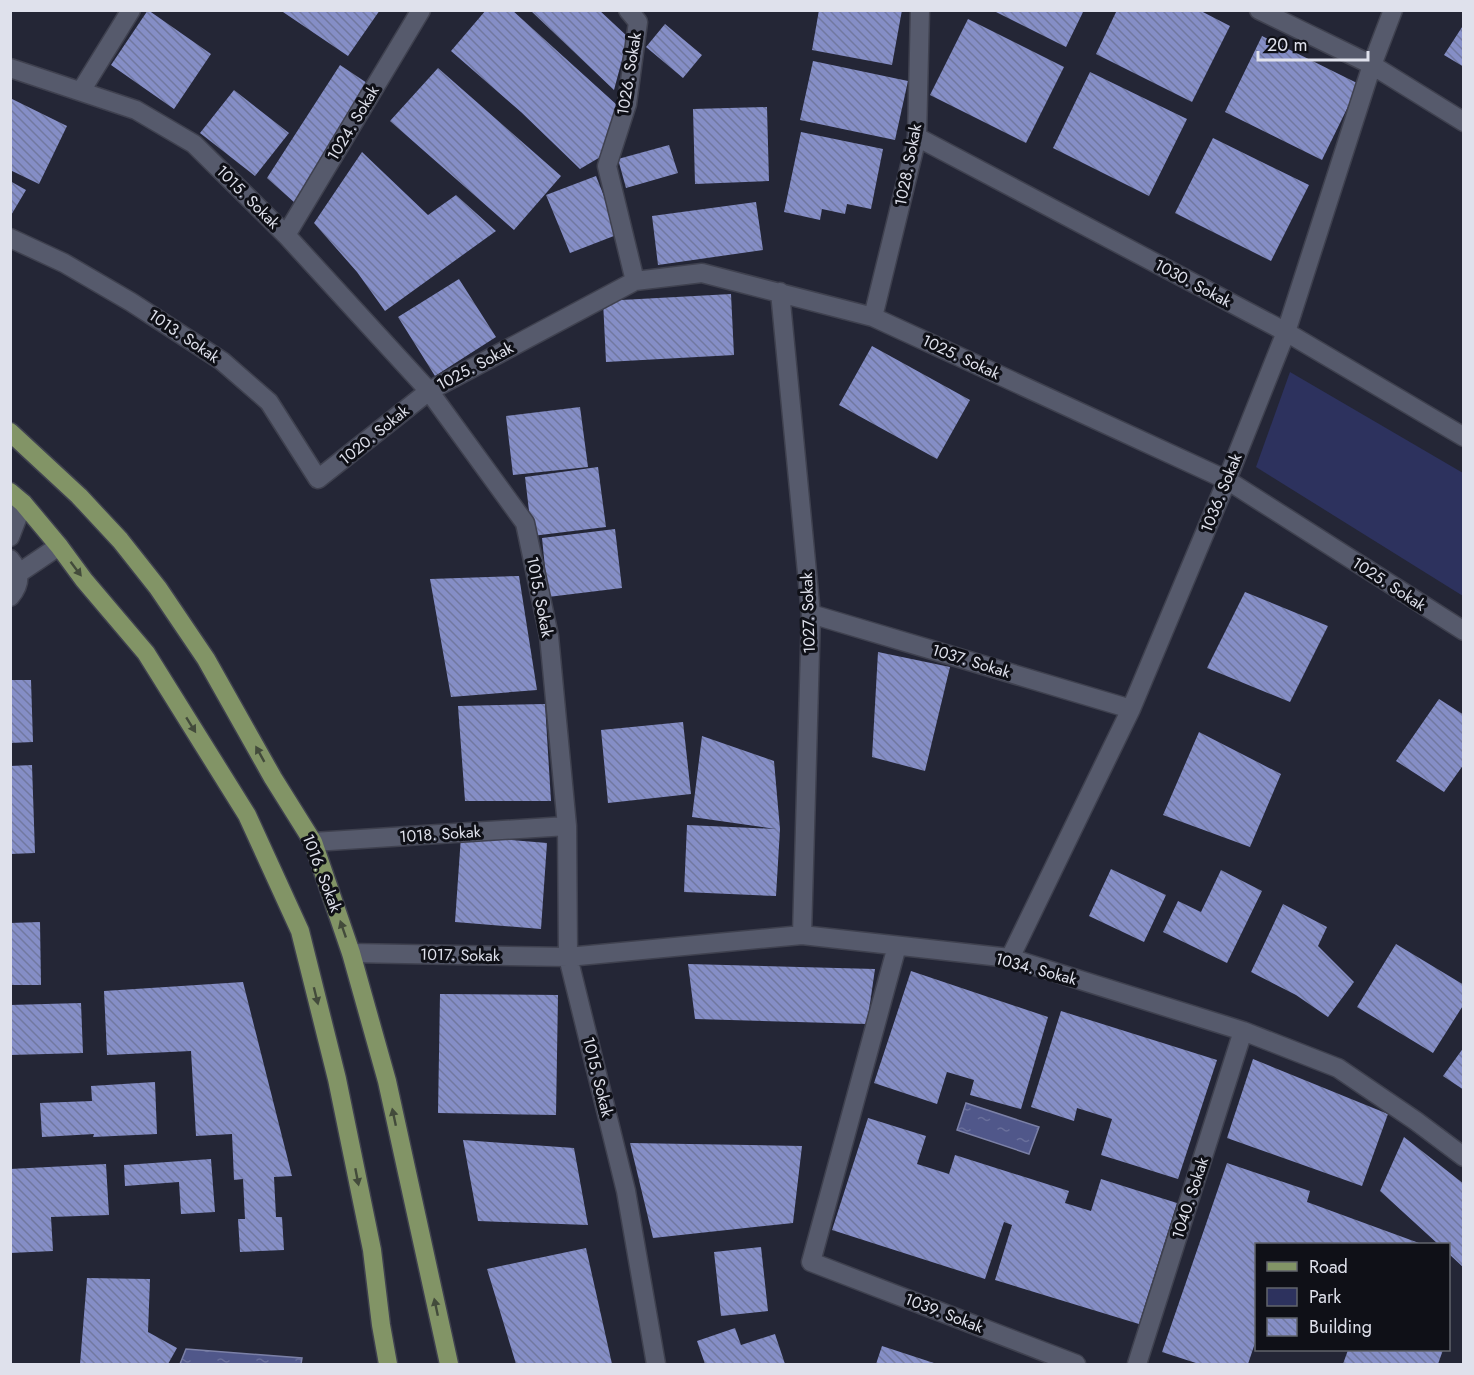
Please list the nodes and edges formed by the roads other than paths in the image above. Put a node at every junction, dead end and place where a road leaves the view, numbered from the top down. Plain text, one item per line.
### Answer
1 (130, 10) edge
2 (421, 10) edge
3 (628, 10) edge
4 (920, 10) edge
5 (1258, 10) edge
6 (1393, 10) edge
7 (1372, 65) junction
8 (10, 68) edge
9 (81, 91) junction
10 (1464, 122) edge
11 (917, 137) junction
12 (286, 235) junction
13 (10, 238) edge
14 (635, 281) junction
15 (780, 292) junction
16 (873, 317) junction
17 (1286, 332) junction
18 (429, 391) junction
19 (10, 432) edge
20 (1464, 437) edge
21 (318, 479) joint
22 (1227, 480) junction
23 (17, 498) edge
24 (10, 537) edge
25 (59, 546) junction
26 (15, 566) edge
27 (10, 597) edge
28 (811, 614) junction
29 (1464, 631) edge
30 (1131, 709) junction
31 (567, 826) junction
32 (314, 842) junction
33 (802, 935) junction
34 (897, 946) junction
35 (351, 953) junction
36 (568, 957) junction
37 (1010, 958) junction
38 (1243, 1031) junction
39 (1464, 1157) edge
40 (388, 1365) edge
41 (449, 1365) edge
42 (656, 1365) edge
43 (1076, 1365) edge
44 (1137, 1365) edge

1 - 9 street
2 - 12 street, 1024. Sokak
3 - 14 street, 1026. Sokak
4 - 11 street, 1028. Sokak
5 - 7 street
6 - 7 street, 1036. Sokak
7 - 10 street
7 - 17 street, 1036. Sokak
8 - 9 street, 1015. Sokak
9 - 12 street, 1015. Sokak
11 - 16 street, 1028. Sokak
11 - 17 street, 1030. Sokak
12 - 18 street, 1015. Sokak
13 - 21 street, 1013. Sokak
14 - 15 street, 1025. Sokak
14 - 18 street, 1025. Sokak
15 - 16 street, 1025. Sokak
15 - 28 street, 1027. Sokak
16 - 22 street, 1025. Sokak
17 - 20 street, 1030. Sokak
17 - 22 street, 1036. Sokak
18 - 21 street, 1020. Sokak
18 - 31 street, 1015. Sokak
32 -> 19 main road, 1016. Sokak
22 - 29 street, 1025. Sokak
22 - 30 street, 1036. Sokak
23 - 24 street
23 - 25 main road
25 - 26 street
25 -> 40 main road
26 - 27 street
28 - 30 street, 1037. Sokak
28 - 33 street, 1027. Sokak
30 - 37 street, 1036. Sokak
31 - 32 street, 1018. Sokak
31 - 36 street, 1015. Sokak
35 -> 32 main road, 1016. Sokak
33 - 34 street, 1034. Sokak
33 - 36 street, 1034. Sokak
34 - 37 street, 1034. Sokak
34 - 43 street, 1039. Sokak
35 - 36 street, 1017. Sokak
41 -> 35 main road, 1016. Sokak
36 - 42 street, 1015. Sokak
37 - 38 street, 1034. Sokak
38 - 39 street, 1034. Sokak
38 - 44 street, 1040. Sokak

